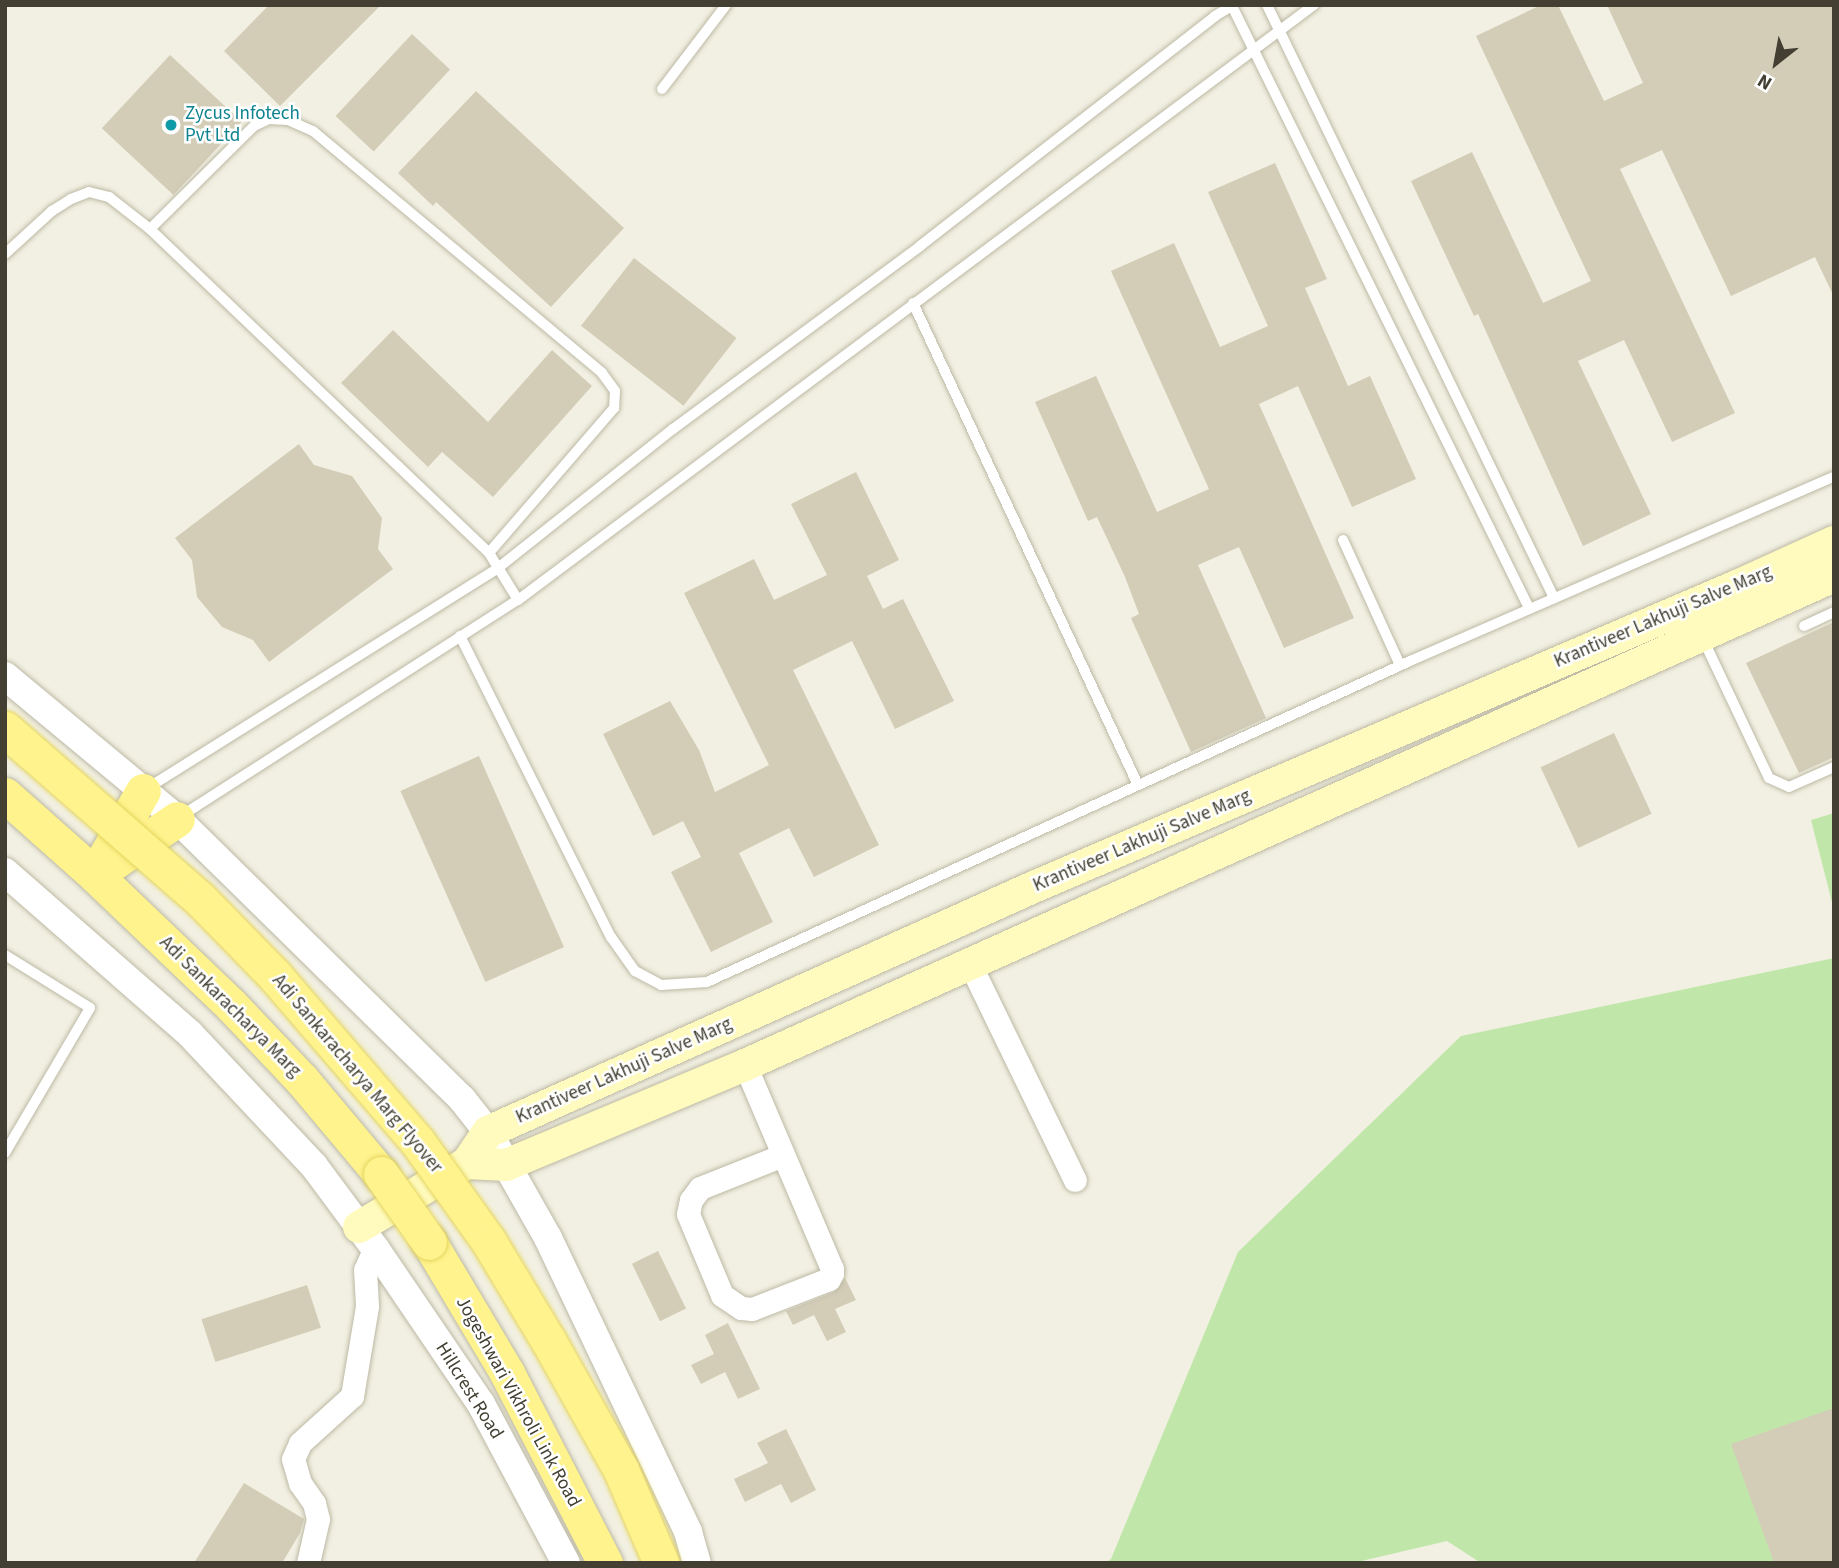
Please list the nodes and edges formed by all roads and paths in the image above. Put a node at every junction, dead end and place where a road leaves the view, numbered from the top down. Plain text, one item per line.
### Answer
1 (726, 5) edge
2 (1232, 5) edge
3 (1267, 5) edge
4 (1314, 5) edge
5 (1280, 29) junction
6 (1255, 48) junction
7 (662, 89) dead end
8 (150, 229) junction
9 (5, 254) edge
10 (913, 303) junction
11 (1834, 477) edge
12 (1343, 540) dead end
13 (1834, 542) edge
14 (489, 553) junction
15 (498, 568) junction
16 (1834, 576) edge
17 (1737, 586) junction
18 (1553, 598) junction
19 (519, 600) junction
20 (1530, 608) junction
21 (1834, 612) edge
22 (1752, 615) junction
23 (1804, 626) dead end
24 (460, 636) junction
25 (1702, 637) junction
26 (1401, 665) junction
27 (5, 676) edge
28 (5, 729) edge
29 (1834, 767) edge
30 (1138, 785) junction
31 (143, 791) junction
32 (5, 796) edge
33 (177, 819) junction
34 (5, 872) edge
35 (95, 875) junction
36 (5, 955) edge
37 (970, 964) junction
38 (745, 1065) junction
39 (488, 1132) junction
40 (5, 1153) edge
41 (783, 1155) junction
42 (467, 1163) junction
43 (506, 1165) junction
44 (1075, 1180) dead end
45 (367, 1237) junction
46 (429, 1242) joint
47 (307, 1563) edge
48 (566, 1563) edge
49 (605, 1563) edge
50 (661, 1563) edge
51 (697, 1563) edge

1 - 7 lane
2 - 6 lane
2 - 15 lane
3 - 5 lane
4 - 5 lane
5 - 6 lane
5 - 18 lane
6 - 10 lane
6 - 20 lane
8 - 9 lane
8 - 14 lane
8 - 14 lane
10 - 19 lane
10 - 30 lane
11 - 18 lane
12 - 26 lane
13 - 17 main road, Krantiveer Lakhuji Salve Marg
14 - 15 lane
15 - 19 lane
15 - 31 lane
16 - 22 main road, Krantiveer Lakhuji Salve Marg
17 - 22 main road
17 - 39 main road, Krantiveer Lakhuji Salve Marg
18 - 20 lane
19 - 24 lane
20 - 26 lane
21 - 23 lane
22 - 25 main road, Krantiveer Lakhuji Salve Marg
24 - 30 lane
24 - 33 lane
25 - 29 lane
25 - 37 main road, Krantiveer Lakhuji Salve Marg
26 - 30 lane
27 - 31 street
28 - 50 main road, Adi Sankaracharya Marg Flyover, bridge
31 - 33 street
31 - 35 main road
32 - 35 main road, Adi Sankaracharya Marg
33 - 35 main road
33 - 39 street
34 - 45 street, Hillcrest Road
35 - 46 main road, Adi Sankaracharya Marg, bridge
36 - 40 lane
37 - 38 main road, Krantiveer Lakhuji Salve Marg
37 - 44 street
38 - 41 street
38 - 43 main road, Krantiveer Lakhuji Salve Marg
39 - 42 main road
39 - 43 street
41 - 41 street
42 - 43 main road, Krantiveer Lakhuji Salve Marg
42 - 45 main road
43 - 51 street
45 - 47 street
45 - 48 street, Hillcrest Road
46 - 49 main road, Jogeshwari Vikhroli Link Road

